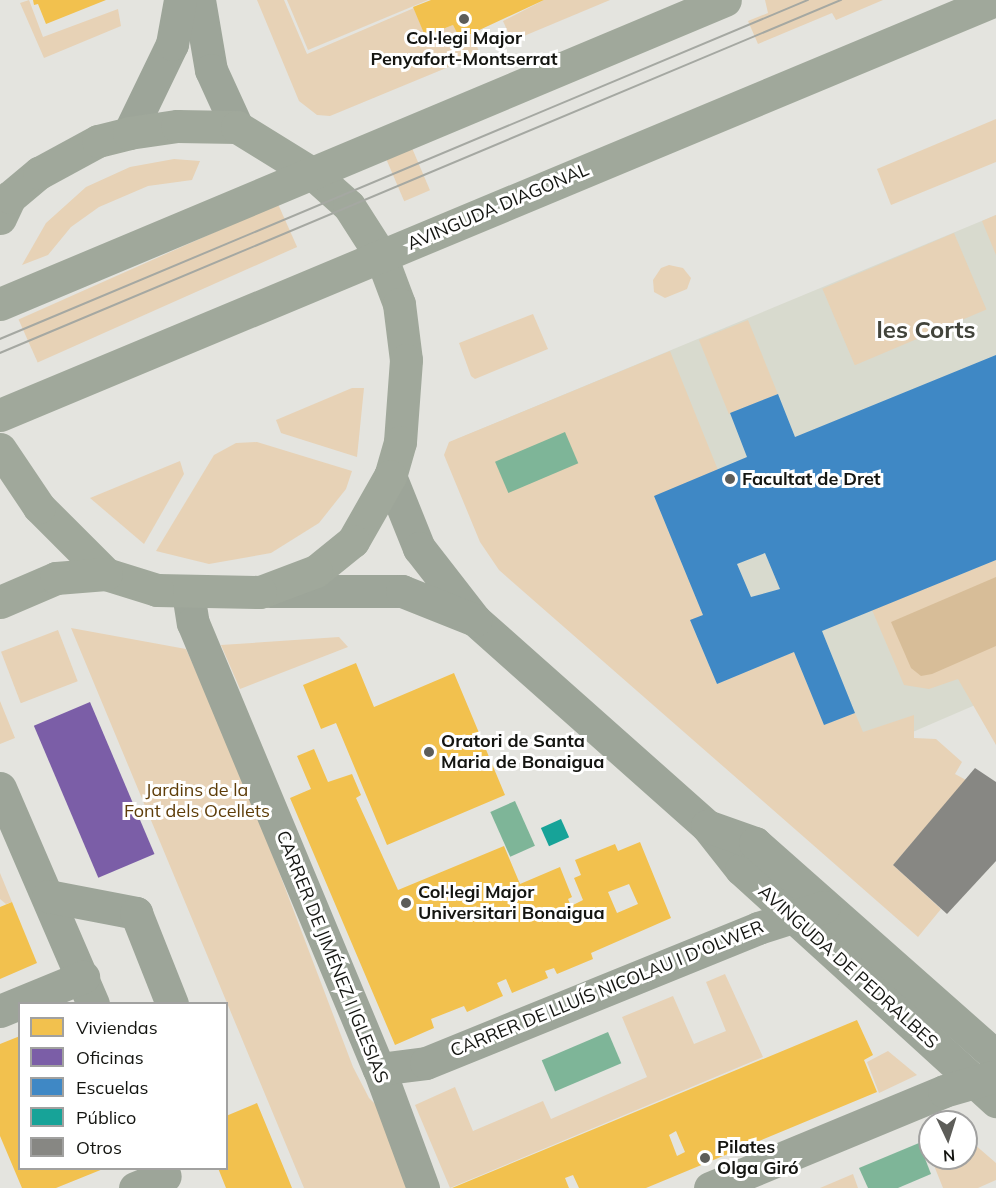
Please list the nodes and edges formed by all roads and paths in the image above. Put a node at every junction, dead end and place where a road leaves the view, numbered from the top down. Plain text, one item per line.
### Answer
1 (180, 0) edge
2 (199, 0) edge
3 (725, 0) edge
4 (995, 0) edge
5 (237, 127) junction
6 (129, 132) junction
7 (313, 174) junction
8 (3, 201) edge
9 (381, 256) junction
10 (0, 304) edge
11 (0, 415) edge
12 (0, 449) edge
13 (390, 476) junction
14 (106, 574) junction
15 (260, 592) junction
16 (188, 593) junction
17 (0, 603) edge
18 (475, 620) junction
19 (0, 788) edge
20 (707, 826) junction
21 (48, 896) junction
22 (824, 907) junction
23 (792, 916) junction
24 (88, 990) edge
25 (38, 1002) edge
26 (171, 1002) edge
27 (18, 1007) edge
28 (0, 1011) edge
29 (996, 1056) edge
30 (379, 1069) junction
31 (990, 1087) edge
32 (165, 1178) edge
33 (744, 1181) edge
34 (135, 1188) edge
35 (423, 1188) edge
36 (710, 1188) edge

1 - 6 street
2 - 5 street
3 - 7 main road
4 - 9 main road, AVINGUDA DIAGONAL
5 - 6 main road
5 - 7 main road
6 - 8 main road
7 - 9 main road
7 - 10 main road
9 - 11 main road, AVINGUDA DIAGONAL
9 - 13 main road
12 - 14 main road
13 - 15 main road
13 - 18 street, AVINGUDA DE PEDRALBES
14 - 16 main road
14 - 17 main road
15 - 16 main road
15 - 18 street, AVINGUDA DE PEDRALBES
16 - 30 street, CARRER DE JIMÉNEZ I IGLESIAS
18 - 20 street, AVINGUDA DE PEDRALBES
19 - 21 street
20 - 22 street, AVINGUDA DE PEDRALBES
20 - 23 street, AVINGUDA DE PEDRALBES
21 - 24 street
21 - 26 street
22 - 23 street, CARRER DE LLUÍS NICOLAU I D'OLWER
22 - 29 street, AVINGUDA DE PEDRALBES
23 - 30 street, CARRER DE LLUÍS NICOLAU I D'OLWER
23 - 31 street, AVINGUDA DE PEDRALBES
24 - 25 street
27 - 28 street
30 - 35 street, CARRER DE JIMÉNEZ I IGLESIAS
31 - 33 street
32 - 34 street
33 - 36 street

